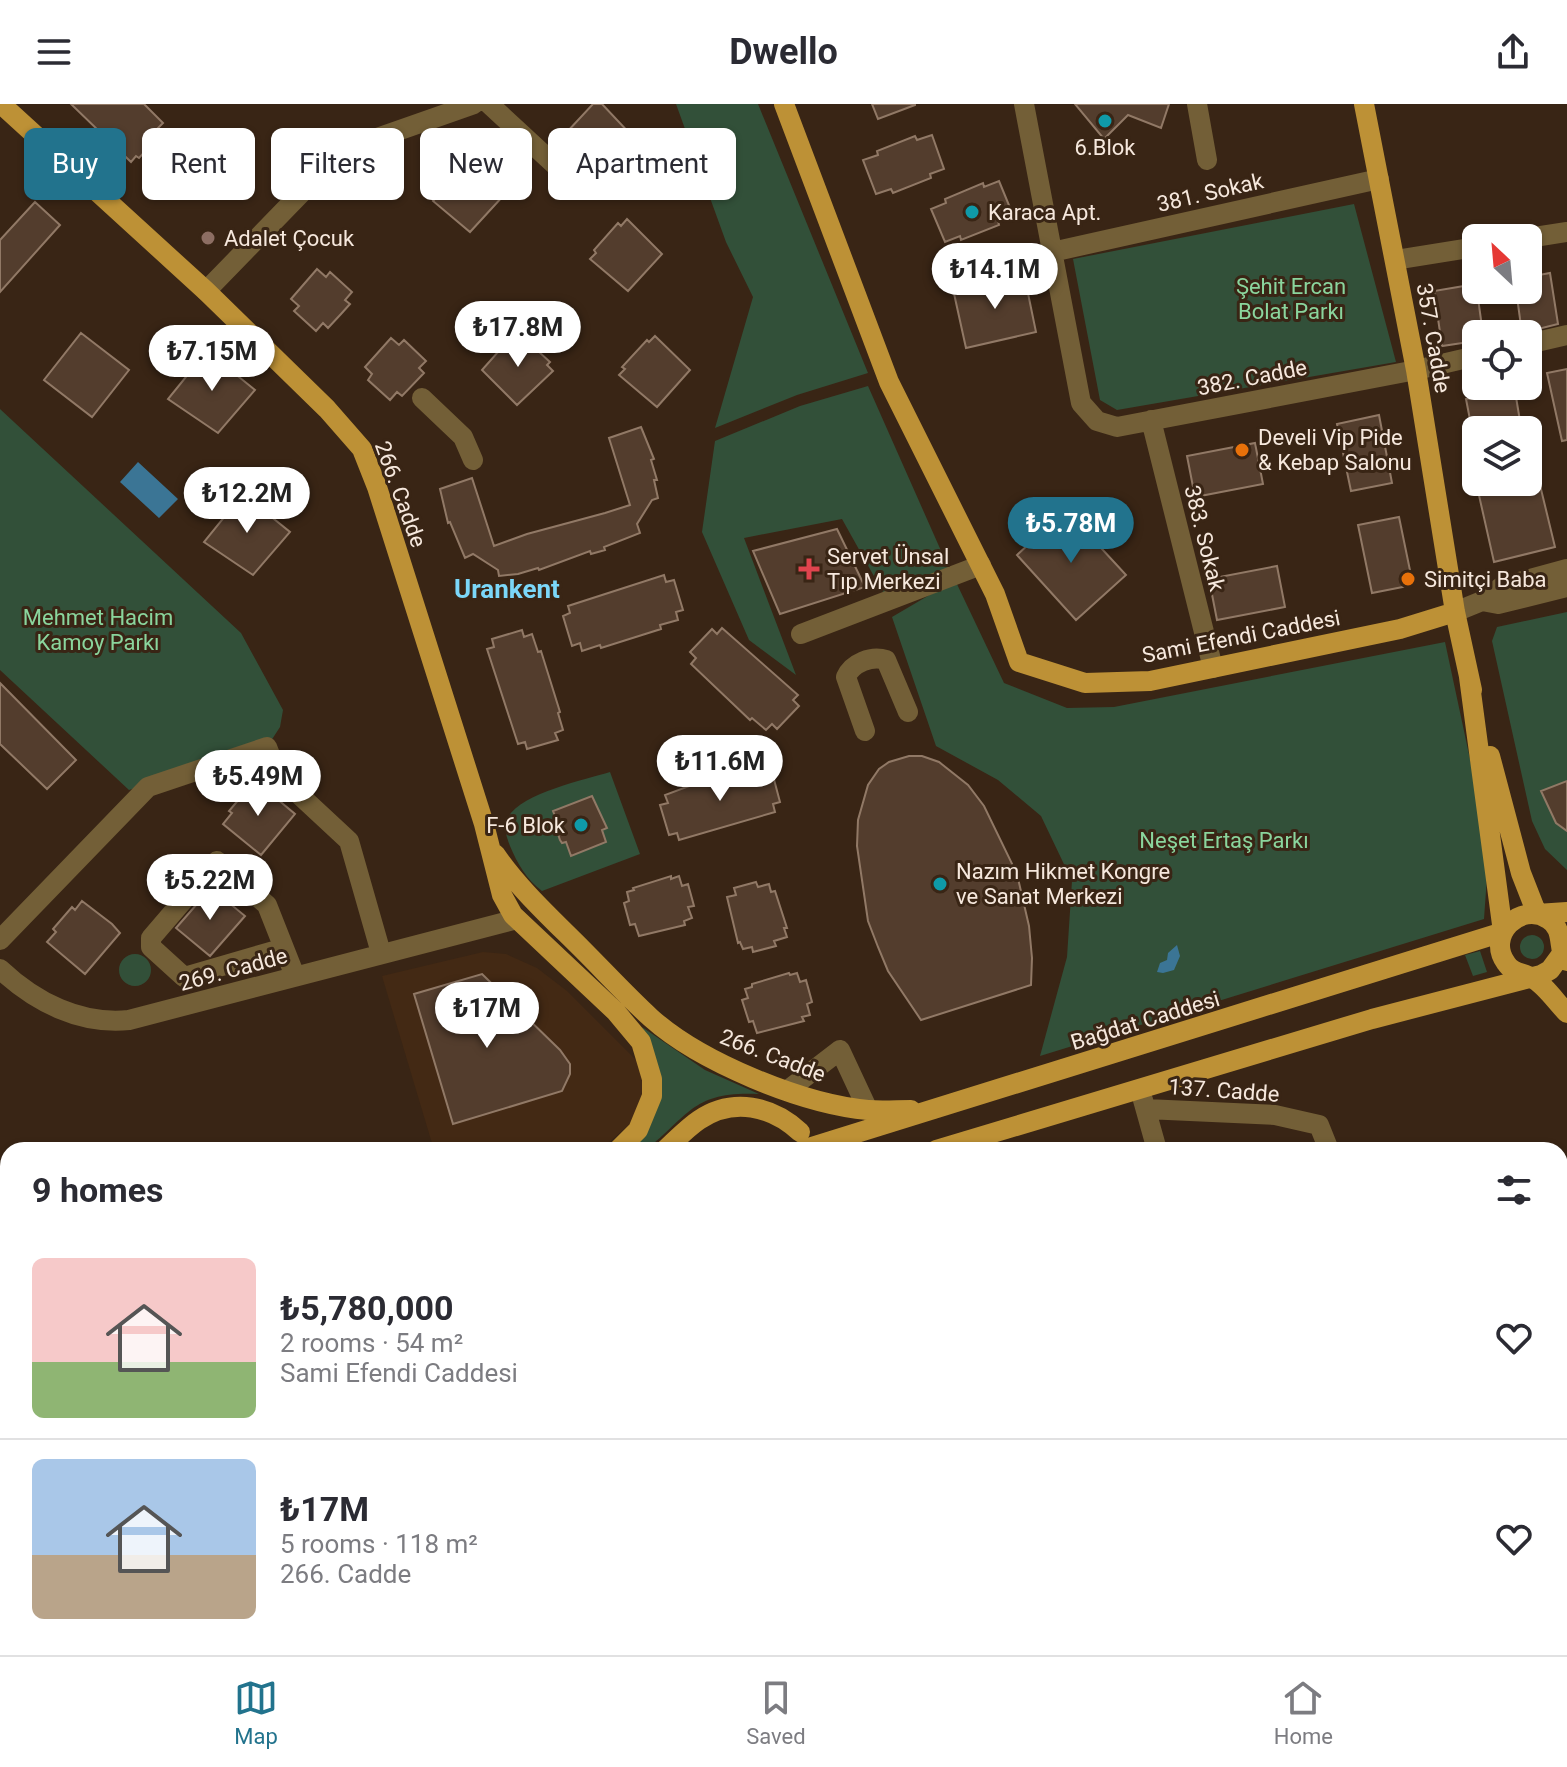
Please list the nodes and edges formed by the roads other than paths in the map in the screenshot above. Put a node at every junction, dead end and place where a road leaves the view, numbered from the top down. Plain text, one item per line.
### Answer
1 (1, 104) edge
2 (474, 104) edge
3 (489, 104) edge
4 (784, 104) edge
5 (1024, 104) edge
6 (1197, 104) edge
7 (1364, 104) edge
8 (548, 158) edge
9 (1207, 160) dead end
10 (1379, 179) junction
11 (1567, 232) edge
12 (1542, 236) edge
13 (1462, 249) edge
14 (1052, 252) junction
15 (1395, 260) junction
16 (206, 291) junction
17 (1567, 335) edge
18 (1542, 341) edge
19 (1462, 359) edge
20 (1416, 370) junction
21 (422, 398) dead end
22 (1151, 420) junction
23 (473, 460) dead end
24 (981, 565) junction
25 (1567, 569) edge
26 (1567, 587) edge
27 (1482, 601) junction
28 (1455, 612) junction
29 (801, 634) dead end
30 (1213, 668) junction
31 (1469, 677) junction
32 (908, 712) dead end
33 (865, 731) dead end
34 (491, 847) junction
35 (530, 896) junction
36 (511, 911) junction
37 (1567, 912) edge
38 (1537, 914) junction
39 (1503, 932) junction
40 (0, 940) edge
41 (284, 948) junction
42 (381, 953) junction
43 (1565, 957) edge
44 (0, 969) edge
45 (295, 976) junction
46 (1531, 977) junction
47 (1567, 1013) edge
48 (1139, 1089) junction
49 (788, 1090) junction
50 (1146, 1109) junction
51 (868, 1110) junction
52 (931, 1110) junction
53 (801, 1141) edge
54 (626, 1142) edge
55 (674, 1142) edge
56 (963, 1142) edge
57 (1155, 1142) edge
58 (1326, 1142) edge

1 - 16 main road, 266. Cadde
2 - 16 street
3 - 8 street
4 - 24 main road, Sami Efendi Caddesi
5 - 14 street
6 - 9 street
7 - 10 main road, 357. Cadde
10 - 14 street, 381. Sokak
10 - 15 main road, 357. Cadde
11 - 12 street
13 - 15 street
14 - 22 street, 382. Cadde
15 - 20 main road, 357. Cadde
16 - 34 main road, 266. Cadde
17 - 18 street
19 - 20 street, 382. Cadde
20 - 22 street, 382. Cadde
20 - 28 main road, 357. Cadde
21 - 23 street
22 - 30 street, 383. Sokak
24 - 29 street
24 - 30 main road, Sami Efendi Caddesi
25 - 27 street
26 - 27 street
27 - 28 street
28 - 30 main road, Sami Efendi Caddesi
28 - 31 main road, 357. Cadde
31 - 38 main road
31 - 39 main road
32 - 33 street
34 - 35 main road, 266. Cadde
34 - 36 main road, 266. Cadde
35 - 36 main road
35 - 49 main road, 266. Cadde
36 - 42 street, 269. Cadde
36 - 54 main road
37 - 38 main road, Bağdat Caddesi
38 - 39 main road, Bağdat Caddesi
38 - 43 main road
39 - 46 main road
39 - 52 main road, Bağdat Caddesi
40 - 42 street
41 - 41 street
41 - 45 street
42 - 45 street, 269. Cadde
43 - 46 main road
44 - 45 street, 269. Cadde
46 - 47 main road
46 - 48 main road
48 - 50 street
48 - 56 main road
49 - 51 main road, 266. Cadde
49 - 51 street
50 - 57 street
50 - 58 street, 137. Cadde
51 - 52 main road, 266. Cadde
52 - 53 main road, Bağdat Caddesi
53 - 55 main road

